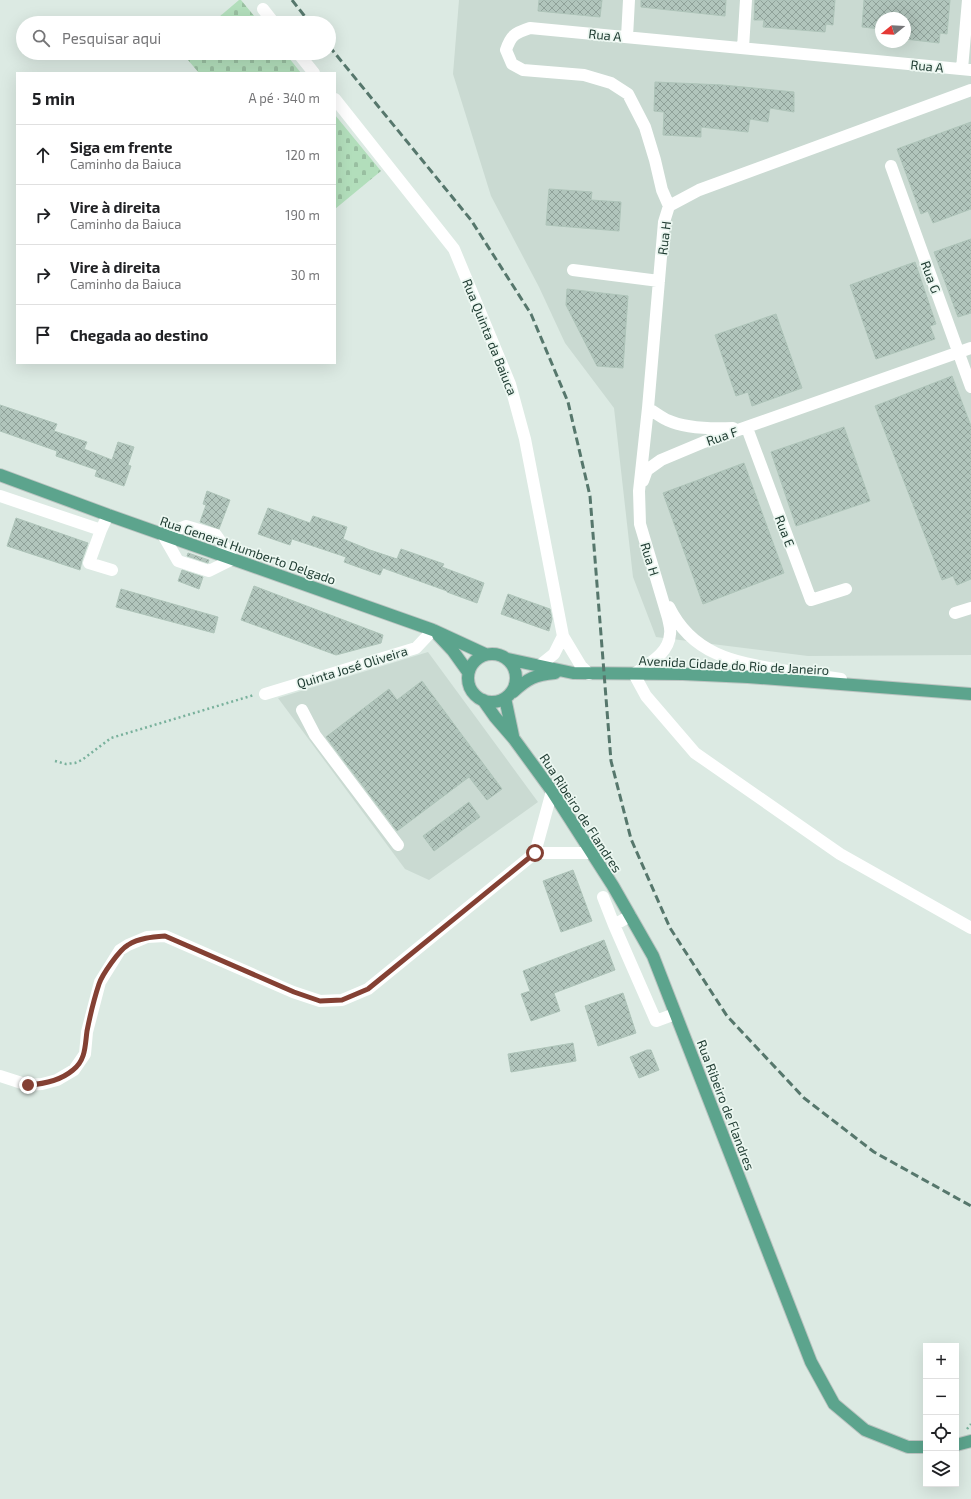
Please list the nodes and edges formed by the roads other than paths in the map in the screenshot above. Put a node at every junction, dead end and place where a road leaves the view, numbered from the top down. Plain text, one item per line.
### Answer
1 (629, 0) edge
2 (746, 0) edge
3 (968, 0) edge
4 (263, 9) dead end
5 (268, 16) edge
6 (627, 37) junction
7 (743, 48) junction
8 (304, 60) edge
9 (966, 70) edge
10 (313, 72) edge
11 (971, 90) edge
12 (336, 100) edge
13 (891, 166) dead end
14 (669, 206) junction
15 (573, 270) dead end
16 (659, 281) junction
17 (971, 348) edge
18 (958, 352) junction
19 (971, 387) edge
20 (648, 408) junction
21 (747, 428) junction
22 (0, 475) edge
23 (639, 491) junction
24 (0, 496) edge
25 (108, 515) junction
26 (101, 530) junction
27 (163, 535) junction
28 (233, 559) junction
29 (112, 570) dead end
30 (846, 589) dead end
31 (660, 590) junction
32 (971, 608) edge
33 (955, 613) dead end
34 (433, 630) junction
35 (563, 636) junction
36 (485, 654) junction
37 (508, 659) junction
38 (539, 666) junction
39 (468, 672) junction
40 (564, 672) junction
41 (589, 674) junction
42 (634, 674) junction
43 (903, 689) junction
44 (265, 694) road end
45 (971, 694) edge
46 (508, 696) junction
47 (483, 700) junction
48 (971, 703) edge
49 (302, 710) dead end
50 (514, 739) junction
51 (552, 791) junction
52 (398, 845) dead end
53 (535, 853) junction
54 (592, 853) junction
55 (603, 897) dead end
56 (630, 916) junction
57 (614, 925) junction
58 (971, 928) edge
59 (675, 1014) junction
60 (0, 1076) edge
61 (971, 1441) edge
62 (959, 1444) edge
63 (923, 1447) edge

1 - 6 street
2 - 7 street
3 - 9 street
4 - 5 street
6 - 7 street, Rua A
6 - 14 street, Rua A
7 - 9 street, Rua A
8 - 10 street
11 - 14 street, Rua H
12 - 35 street, Rua Quinta da Baiuca
13 - 18 street, Rua G
14 - 16 street, Rua H
15 - 16 street
16 - 20 street, Rua H
17 - 18 street
18 - 19 street, Rua G
18 - 21 street
20 - 21 street, Rua F
20 - 23 street, Rua H
21 - 23 street, Rua F
21 - 30 street, Rua E
22 - 25 main road, Rua General Humberto Delgado
23 - 31 street, Rua H
24 - 26 street
25 - 26 street
25 - 27 main road, Rua General Humberto Delgado
26 - 29 street
27 - 28 main road, Rua General Humberto Delgado
27 - 28 street
27 - 28 street
28 - 34 main road, Rua General Humberto Delgado
31 - 42 street, Rua H
31 - 43 street, Rua H
32 - 33 street
34 - 36 main road, Rua General Humberto Delgado
34 - 39 main road, Rua Ribeiro de Flandres
34 - 44 street, Quinta José Oliveira
35 - 38 street
35 - 41 street, Rua Quinta da Baiuca
36 - 37 main road
36 - 39 main road
37 - 38 main road
37 - 46 main road
38 - 40 main road
39 - 47 main road, Rua Ribeiro de Flandres
40 - 41 main road, Avenida Cidade do Rio de Janeiro
40 - 46 main road
41 - 42 main road, Avenida Cidade do Rio de Janeiro
42 - 43 main road, Avenida Cidade do Rio de Janeiro
42 - 58 street
43 - 45 main road, Avenida Cidade do Rio de Janeiro
43 - 48 main road, Avenida Cidade do Rio de Janeiro
46 - 47 main road
46 - 50 main road, Rua Ribeiro de Flandres
47 - 50 main road, Rua Ribeiro de Flandres
49 - 52 street
50 - 51 main road, Rua Ribeiro de Flandres
51 - 53 street
51 - 54 main road, Rua Ribeiro de Flandres
53 - 54 street
53 - 60 street
54 - 56 main road, Rua Ribeiro de Flandres
55 - 57 street
56 - 57 street
56 - 59 main road, Rua Ribeiro de Flandres
57 - 59 street
59 - 63 main road, Rua Ribeiro de Flandres
61 - 62 main road

